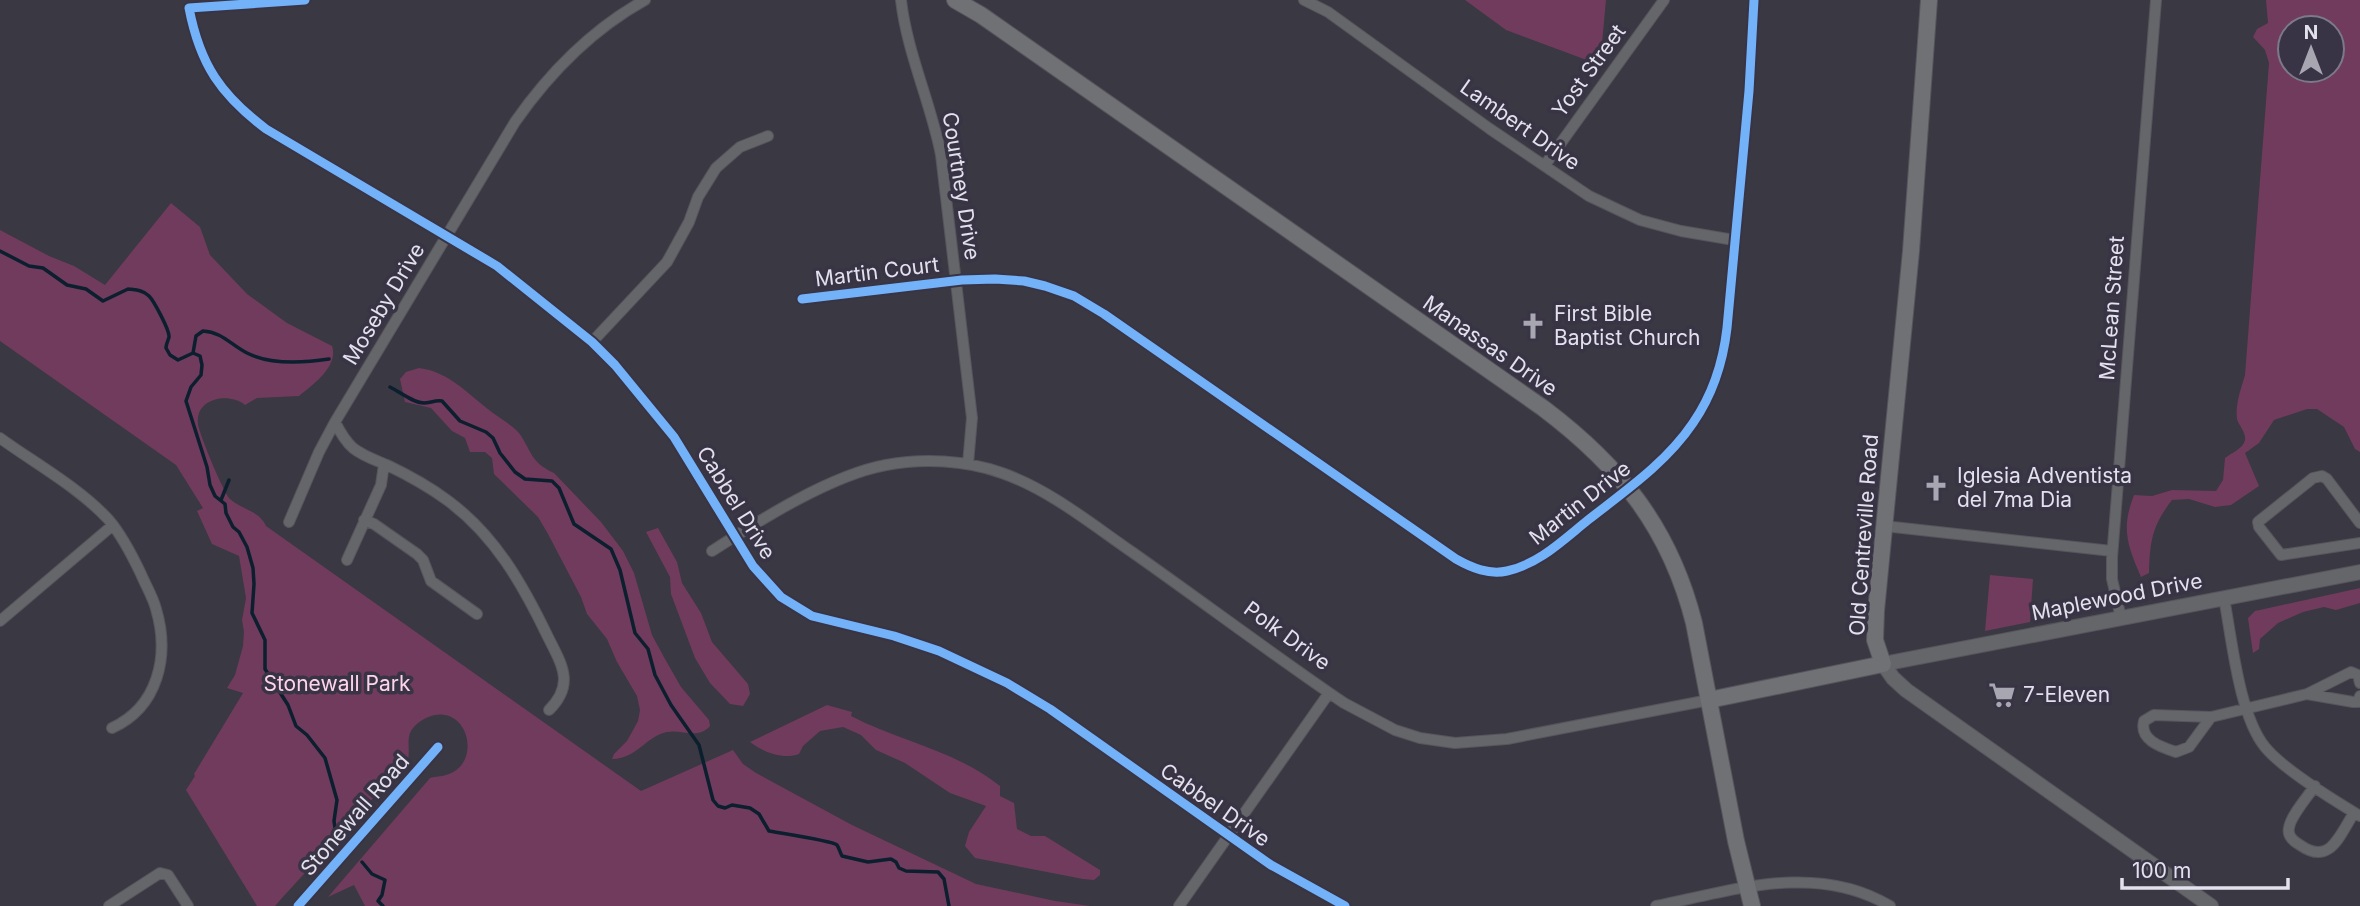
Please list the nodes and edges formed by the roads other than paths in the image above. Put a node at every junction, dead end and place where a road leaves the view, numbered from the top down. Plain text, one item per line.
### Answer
1 (305, 0) edge
2 (645, 0) edge
3 (901, 0) edge
4 (955, 0) edge
5 (1304, 0) edge
6 (1664, 0) edge
7 (1755, 0) edge
8 (1929, 0) edge
9 (2156, 0) edge
10 (768, 136) dead end
11 (1545, 165) junction
12 (447, 237) junction
13 (1734, 240) junction
14 (956, 281) junction
15 (802, 299) dead end
16 (592, 342) junction
17 (335, 422) junction
18 (0, 439) edge
19 (384, 464) junction
20 (968, 464) junction
21 (1629, 488) junction
22 (364, 520) junction
23 (289, 522) dead end
24 (2360, 523) edge
25 (113, 525) junction
26 (1884, 526) junction
27 (734, 536) junction
28 (2360, 543) edge
29 (712, 551) dead end
30 (2112, 551) junction
31 (347, 559) dead end
32 (2360, 572) edge
33 (2224, 598) junction
34 (478, 614) dead end
35 (2120, 618) junction
36 (0, 621) edge
37 (1883, 664) junction
38 (2360, 683) edge
39 (1329, 693) junction
40 (2307, 695) junction
41 (2360, 696) edge
42 (1709, 700) junction
43 (2247, 709) junction
44 (549, 710) dead end
45 (2211, 717) junction
46 (111, 728) dead end
47 (438, 747) dead end
48 (2315, 786) junction
49 (2357, 815) edge
50 (1229, 835) junction
51 (1746, 887) junction
52 (109, 906) edge
53 (188, 906) edge
54 (298, 906) edge
55 (1179, 906) edge
56 (1345, 906) edge
57 (1656, 906) edge
58 (1752, 906) edge
59 (1890, 906) edge
60 (2211, 906) edge

1 - 12 street, Cabbel Drive
2 - 12 street, Moseby Drive
3 - 14 street, Courtney Drive
4 - 21 main road, Manassas Drive
5 - 11 street, Lambert Drive
6 - 11 street, Yost Street
7 - 13 street, Martin Drive
8 - 26 main road, Old Centreville Road
9 - 30 street, McLean Street
10 - 16 street
11 - 13 street, Lambert Drive
12 - 16 street, Cabbel Drive
12 - 17 street, Moseby Drive
13 - 21 street, Martin Drive
14 - 15 street, Martin Court
14 - 20 street, Courtney Drive
14 - 21 street, Martin Drive
16 - 27 street, Cabbel Drive
17 - 19 street
17 - 23 street, Moseby Drive
18 - 25 street
19 - 22 street
19 - 44 street
20 - 27 street, Polk Drive
20 - 39 street, Polk Drive
21 - 42 main road, Manassas Drive
22 - 31 street
22 - 34 street
24 - 28 street
25 - 36 street
25 - 46 street
26 - 30 street
26 - 37 main road, Old Centreville Road
27 - 29 street, Polk Drive
27 - 50 street, Cabbel Drive
30 - 35 street, McLean Street
32 - 33 street, Maplewood Drive
33 - 35 street, Maplewood Drive
33 - 43 street
35 - 37 street, Maplewood Drive
37 - 42 main road, Polk Drive
37 - 60 street, Old Centreville Road
38 - 40 street
39 - 42 street, Polk Drive
39 - 50 street
40 - 41 street
40 - 43 street
42 - 51 main road, Manassas Drive
43 - 45 street
43 - 48 street
45 - 45 street
47 - 54 street, Stonewall Road
48 - 49 street
48 - 49 street
50 - 55 street
50 - 56 street, Cabbel Drive
51 - 57 street
51 - 58 main road, Manassas Drive
51 - 59 street
52 - 53 street

